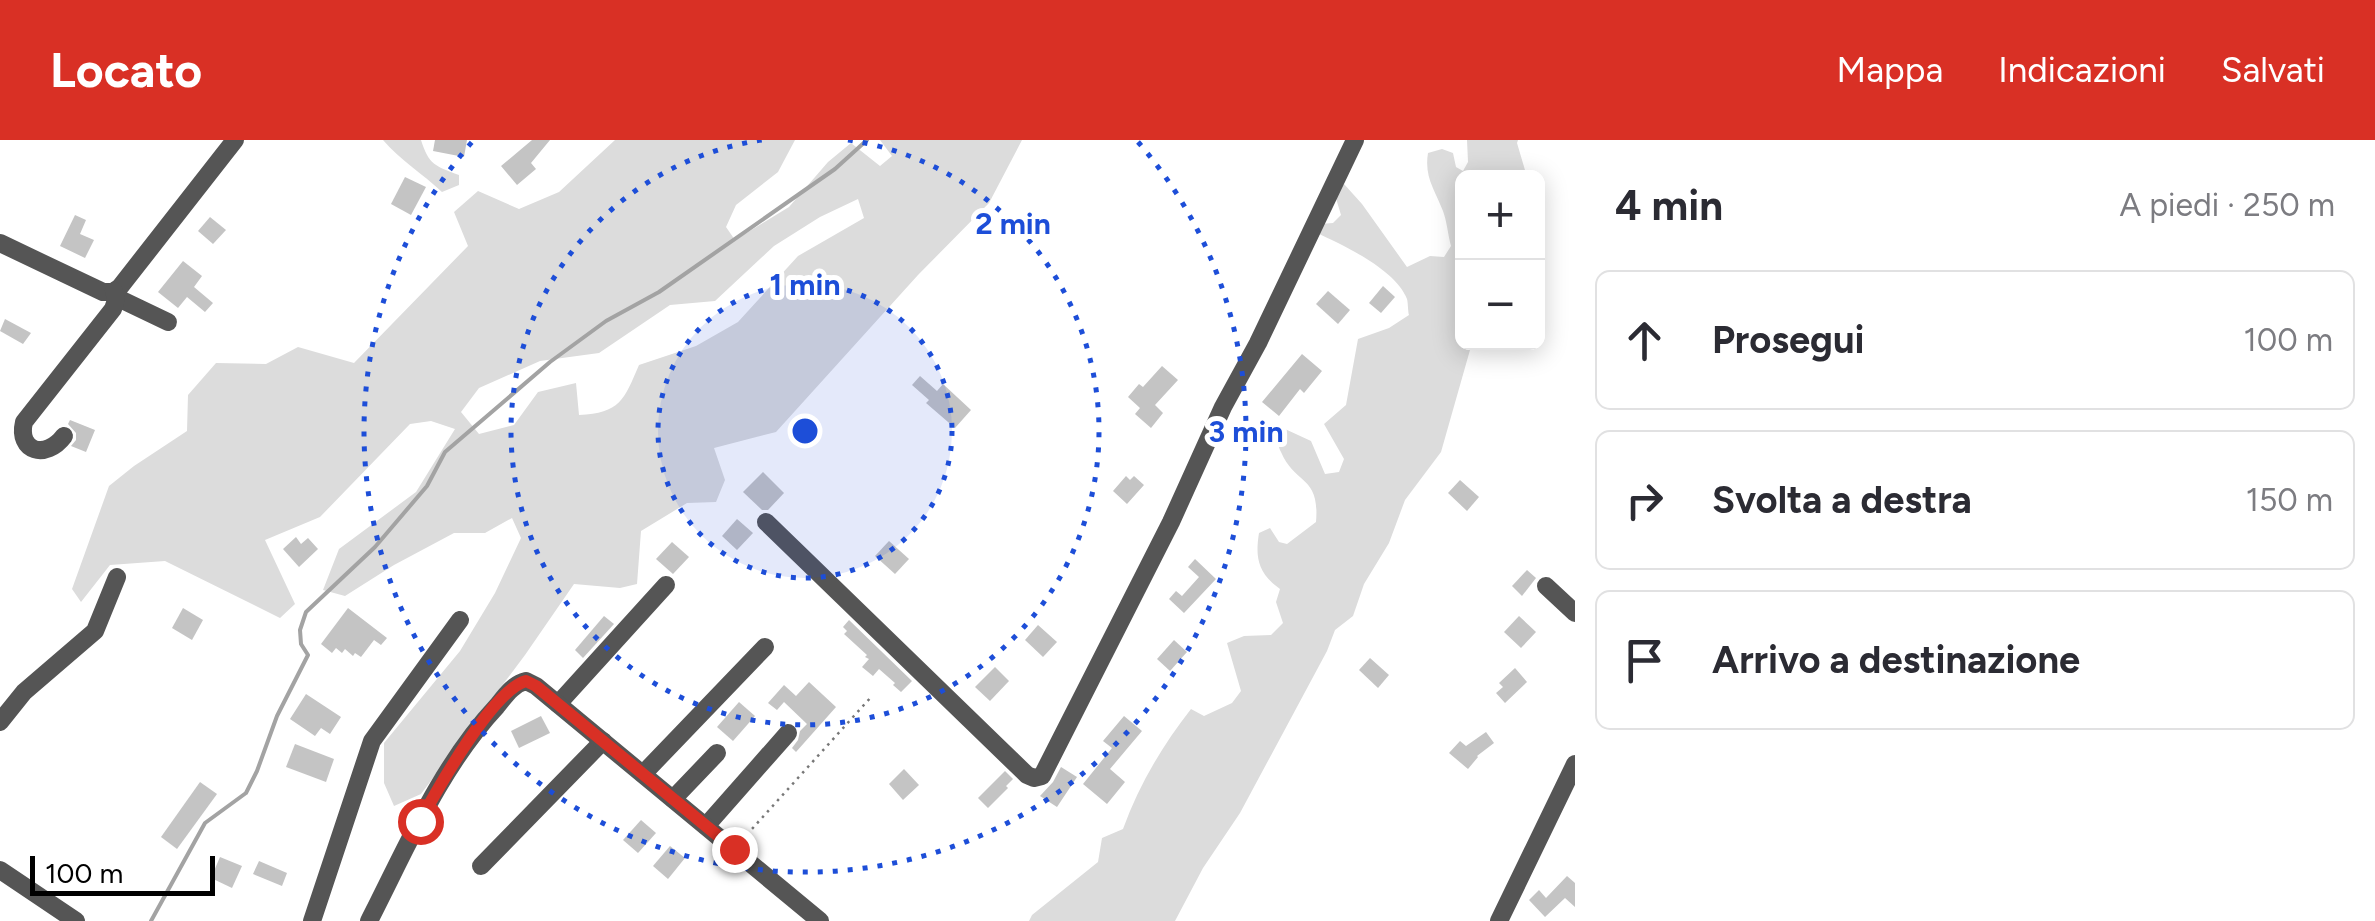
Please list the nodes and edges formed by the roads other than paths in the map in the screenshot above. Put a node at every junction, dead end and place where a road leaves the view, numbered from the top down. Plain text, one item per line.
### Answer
1 (236, 140) edge
2 (1354, 140) edge
3 (0, 244) edge
4 (114, 293) junction
5 (168, 322) dead end
6 (64, 436) dead end
7 (766, 522) dead end
8 (117, 578) dead end
9 (666, 585) dead end
10 (1546, 586) dead end
11 (1575, 613) edge
12 (460, 620) dead end
13 (765, 647) dead end
14 (558, 704) junction
15 (0, 722) edge
16 (788, 732) dead end
17 (602, 741) junction
18 (717, 753) dead end
19 (1575, 764) edge
20 (643, 774) junction
21 (673, 799) junction
22 (706, 826) junction
23 (481, 866) dead end
24 (0, 870) edge
25 (76, 921) edge
26 (312, 921) edge
27 (369, 921) edge
28 (820, 921) edge
29 (1499, 921) edge

1 - 4 street
2 - 7 street
3 - 4 street
4 - 5 street
4 - 6 street
8 - 15 street
9 - 14 street
10 - 11 street
12 - 26 street
13 - 20 street
14 - 17 street
14 - 27 street
16 - 22 street
17 - 20 street
17 - 23 street
18 - 21 street
19 - 29 street
20 - 21 street
21 - 22 street
22 - 28 street
24 - 25 street

